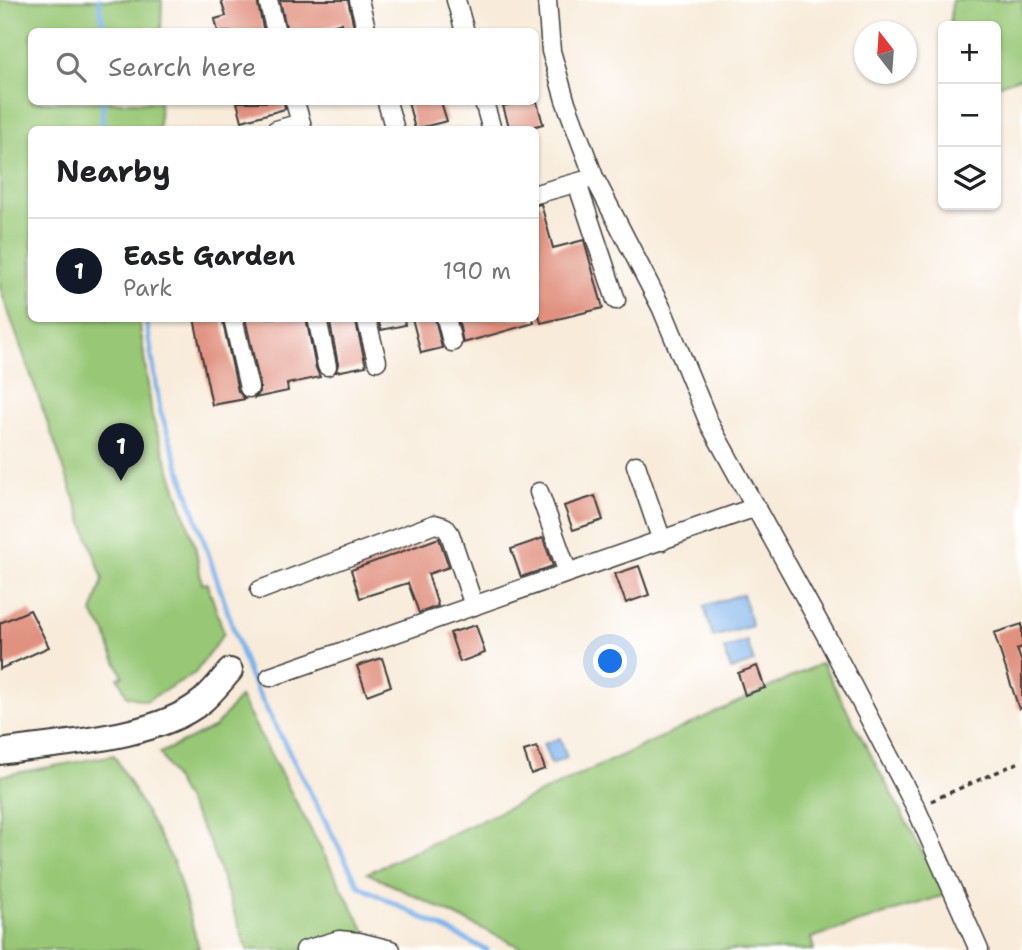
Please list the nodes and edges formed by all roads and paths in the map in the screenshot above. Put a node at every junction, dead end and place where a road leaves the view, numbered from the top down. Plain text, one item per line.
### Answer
1 (268, 0) edge
2 (359, 0) edge
3 (456, 0) edge
4 (547, 0) edge
5 (275, 28) edge
6 (367, 28) edge
7 (464, 28) edge
8 (296, 105) edge
9 (388, 105) edge
10 (485, 105) edge
11 (302, 126) edge
12 (394, 126) edge
13 (491, 126) edge
14 (586, 180) junction
15 (539, 193) edge
16 (616, 300) dead end
17 (234, 322) edge
18 (318, 322) edge
19 (367, 322) edge
20 (447, 322) edge
21 (453, 342) dead end
22 (377, 361) dead end
23 (327, 366) dead end
24 (249, 388) dead end
25 (636, 465) dead end
26 (539, 492) dead end
27 (756, 508) junction
28 (662, 541) junction
29 (568, 573) junction
30 (260, 590) dead end
31 (474, 606) junction
32 (230, 671) dead end
33 (270, 677) dead end
34 (0, 752) edge
35 (1022, 761) edge
36 (916, 808) junction
37 (305, 950) edge
38 (391, 950) edge
39 (979, 950) edge

1 - 5 street
2 - 6 street
3 - 7 street
4 - 14 street
8 - 11 street
9 - 12 street
10 - 13 street
14 - 15 street
14 - 16 street
14 - 27 street
17 - 24 street
18 - 23 street
19 - 22 street
20 - 21 street
25 - 28 street
26 - 29 street
27 - 28 street
27 - 36 street
28 - 29 street
29 - 31 street
30 - 31 street
31 - 33 street
32 - 34 street
35 - 36 path
36 - 39 street
37 - 38 street

